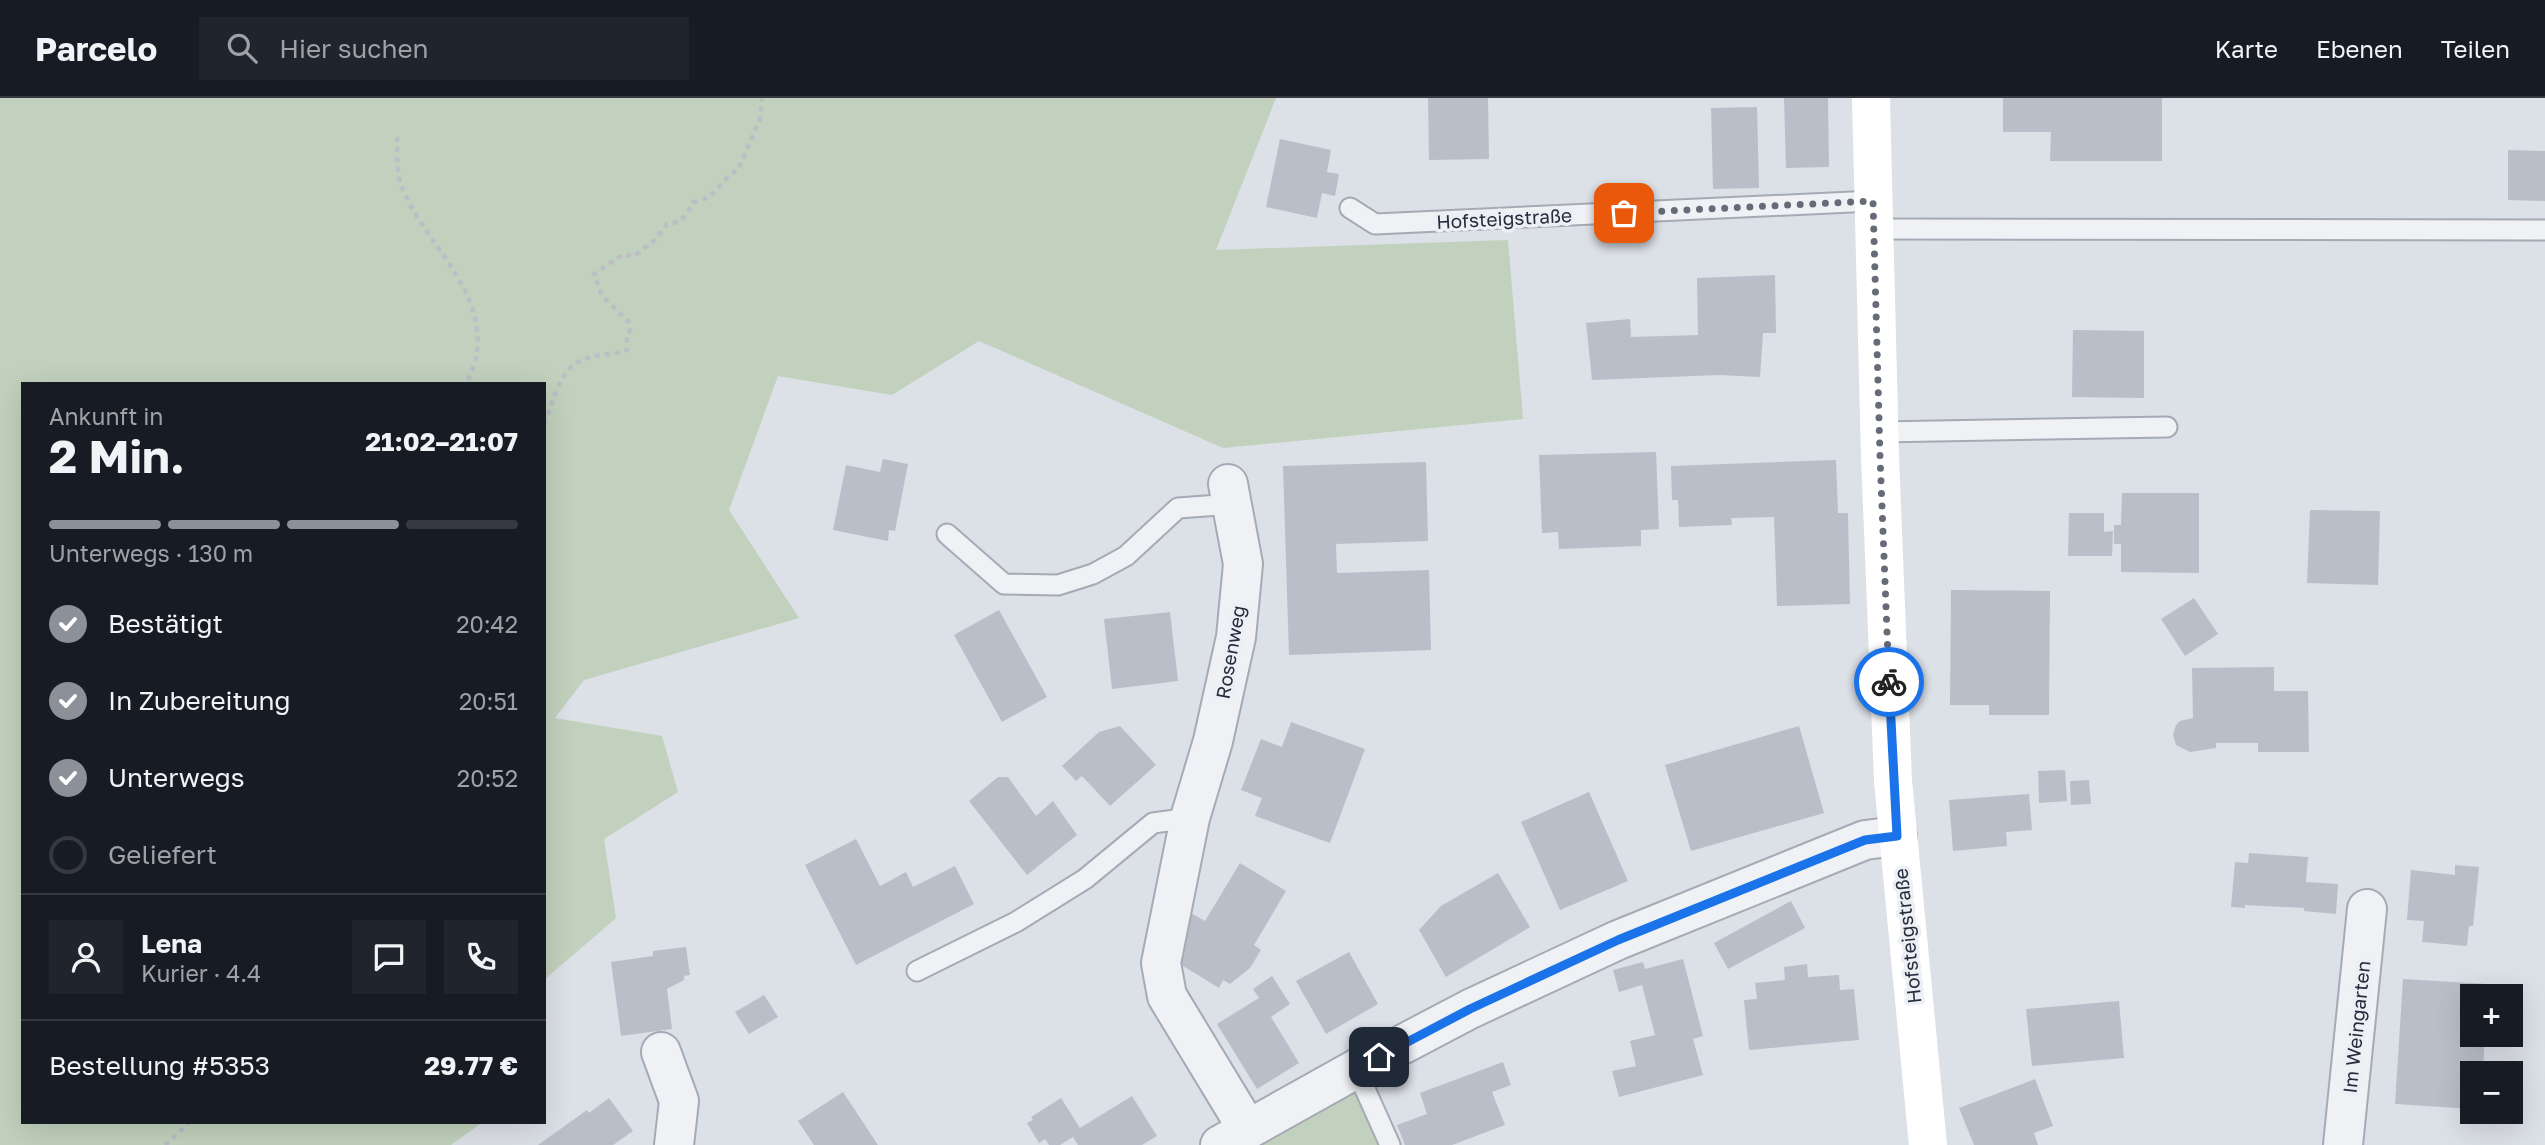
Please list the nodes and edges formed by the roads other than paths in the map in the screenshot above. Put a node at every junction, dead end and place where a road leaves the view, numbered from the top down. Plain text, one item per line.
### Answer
1 (1871, 98) edge
2 (1350, 208) dead end
3 (1874, 215) junction
4 (2545, 230) edge
5 (2167, 427) dead end
6 (1879, 432) junction
7 (1231, 494) joint
8 (947, 534) dead end
9 (1190, 818) junction
10 (1897, 836) junction
11 (2367, 909) dead end
12 (916, 971) dead end
13 (661, 1052) dead end
14 (1356, 1069) junction
15 (1233, 1137) edge
16 (674, 1145) edge
17 (1390, 1145) edge
18 (1928, 1145) edge
19 (2343, 1145) edge

1 - 3 main road, Hofsteigstraße
2 - 3 lane, Hofsteigstraße
3 - 4 lane
3 - 6 main road, Hofsteigstraße
5 - 6 lane
6 - 10 main road, Hofsteigstraße
7 - 8 lane
7 - 9 street, Rosenweg
9 - 12 lane
9 - 15 street, Rosenweg
10 - 14 street, Rosenweg
10 - 18 main road, Hofsteigstraße
11 - 19 street, Im Weingarten
13 - 16 street
14 - 15 street, Rosenweg
14 - 17 lane

